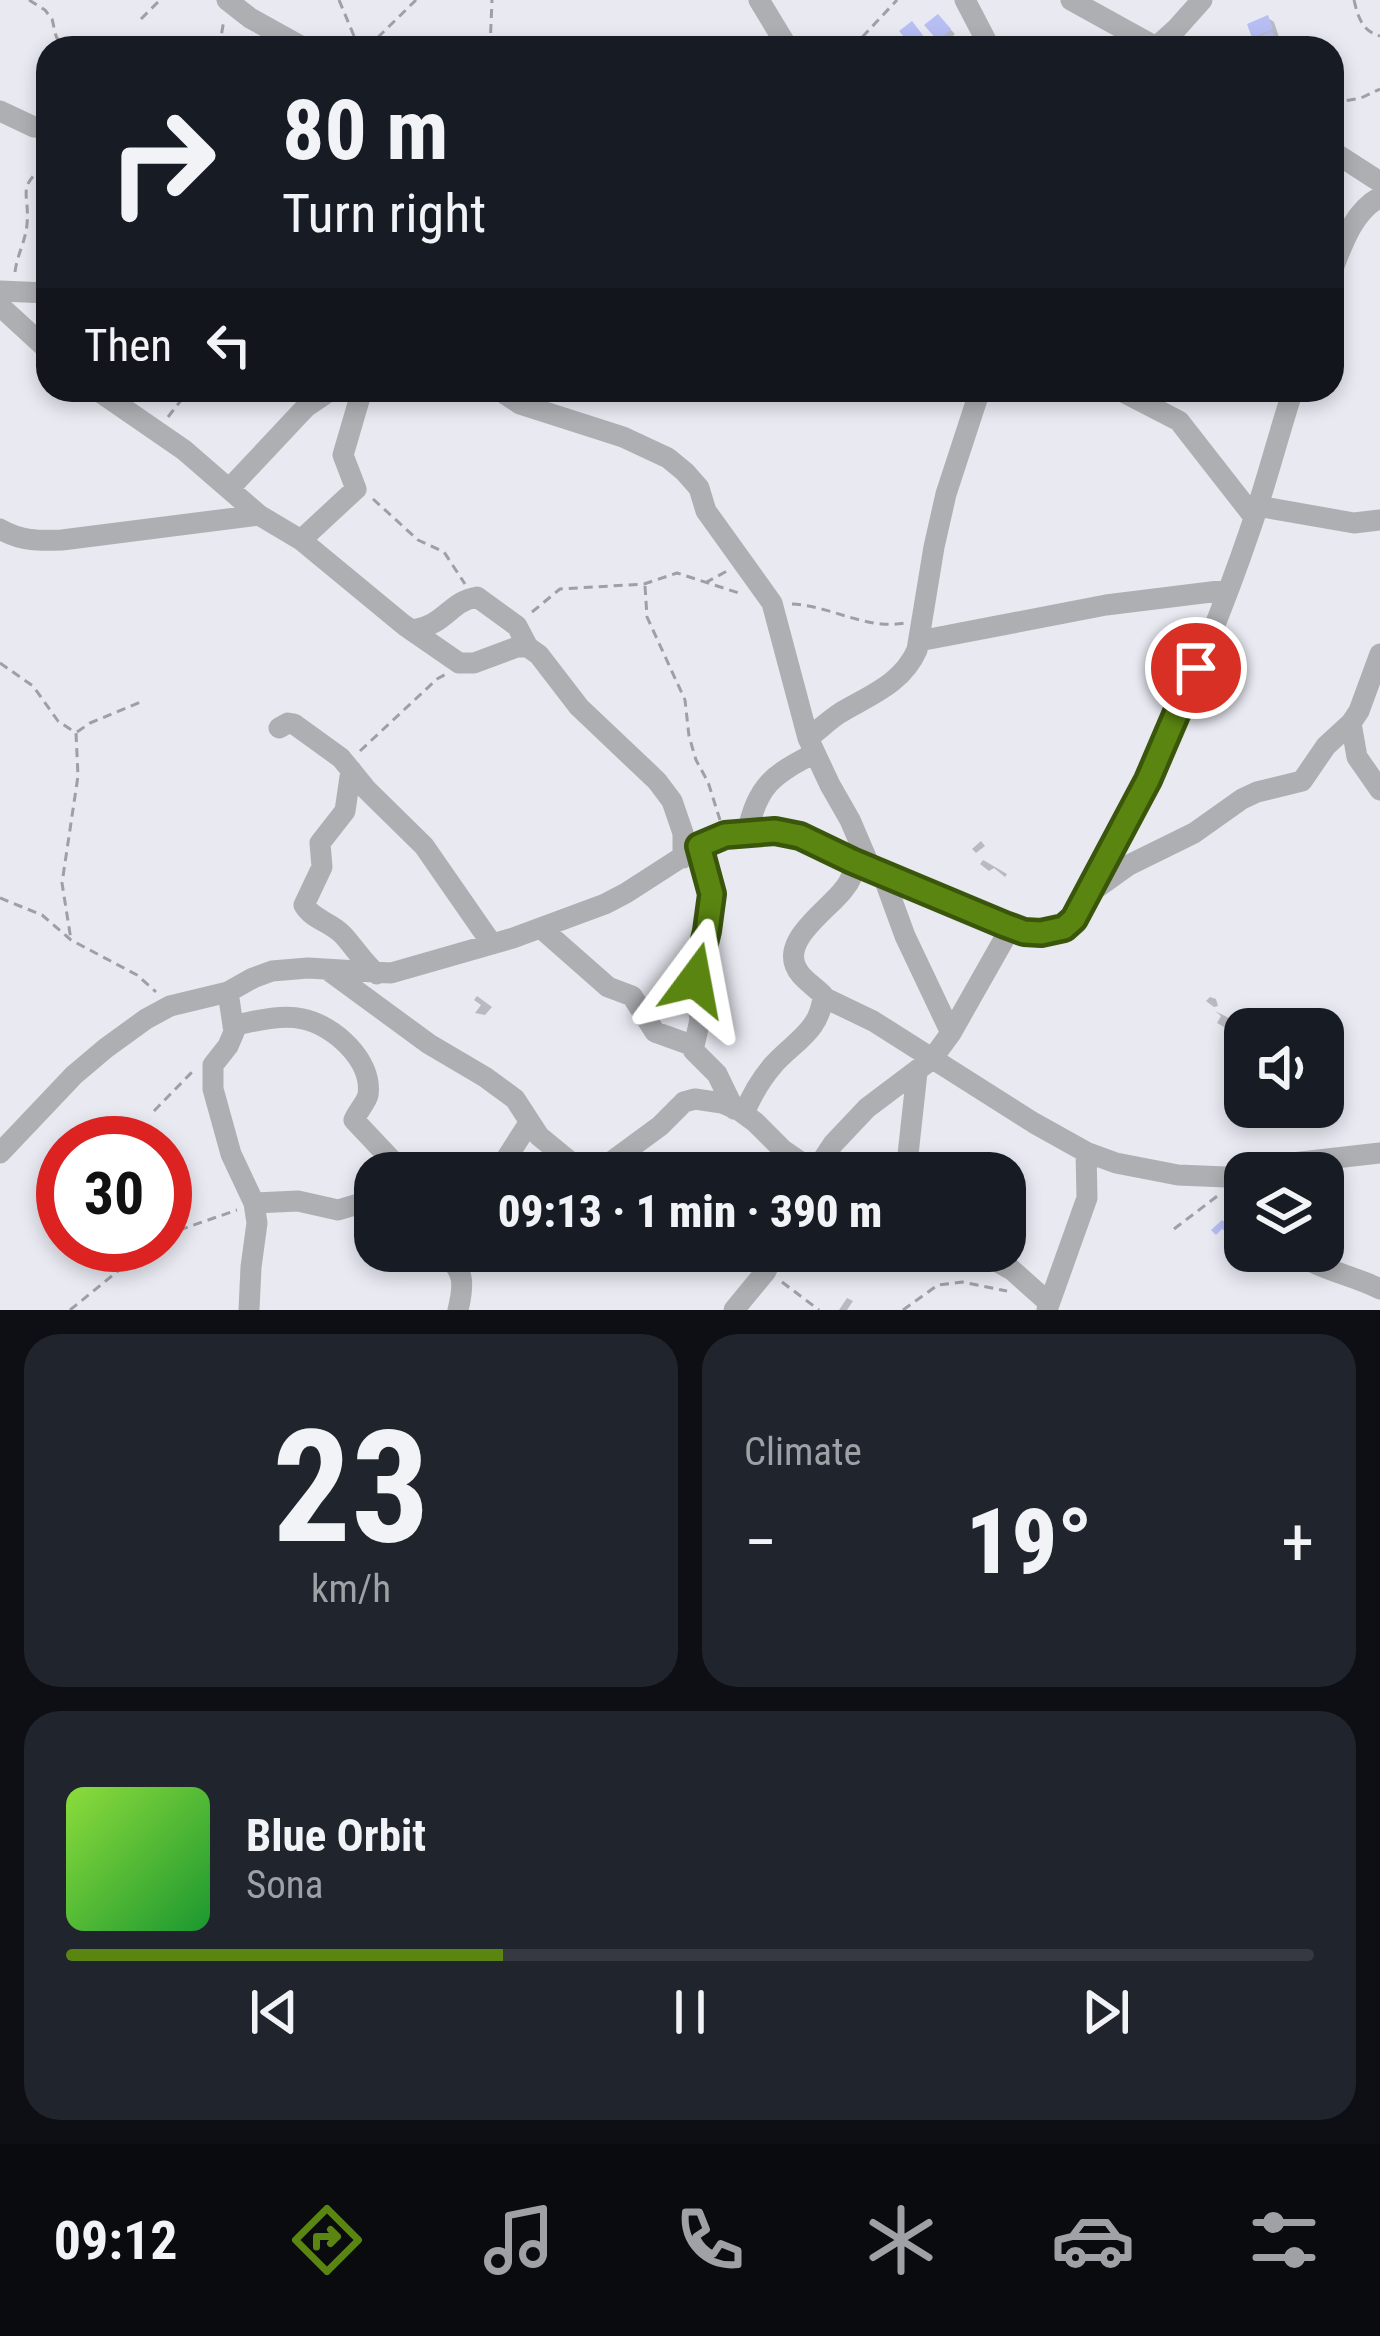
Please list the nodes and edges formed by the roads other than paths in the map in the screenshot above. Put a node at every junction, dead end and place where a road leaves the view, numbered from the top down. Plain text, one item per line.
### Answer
1 (227, 0) edge
2 (759, 0) edge
3 (965, 0) edge
4 (1071, 0) edge
5 (1202, 0) edge
6 (282, 36) edge
7 (781, 36) edge
8 (984, 36) edge
9 (1135, 36) edge
10 (1166, 36) edge
11 (0, 110) edge
12 (36, 127) edge
13 (1344, 159) edge
14 (1380, 182) edge
15 (1380, 197) edge
16 (1344, 241) edge
17 (36, 294) edge
18 (4, 296) edge
19 (36, 335) edge
20 (115, 402) edge
21 (314, 402) edge
22 (358, 402) edge
23 (517, 402) edge
24 (976, 402) edge
25 (1142, 402) edge
26 (1289, 402) edge
27 (229, 489) junction
28 (1256, 512) junction
29 (259, 515) junction
30 (1380, 520) edge
31 (0, 529) edge
32 (301, 540) junction
33 (1227, 590) junction
34 (411, 630) junction
35 (919, 641) junction
36 (528, 647) junction
37 (1380, 654) edge
38 (1351, 723) junction
39 (279, 728) dead end
40 (812, 746) junction
41 (350, 770) junction
42 (1380, 790) edge
43 (736, 834) junction
44 (691, 852) junction
45 (870, 868) junction
46 (1090, 893) junction
47 (1011, 927) junction
48 (541, 928) junction
49 (492, 944) junction
50 (326, 969) junction
51 (376, 974) junction
52 (228, 992) junction
53 (823, 997) junction
54 (235, 1025) junction
55 (951, 1033) junction
56 (694, 1046) junction
57 (924, 1066) junction
58 (739, 1111) junction
59 (529, 1123) junction
60 (384, 1152) edge
61 (510, 1152) edge
62 (558, 1152) edge
63 (625, 1152) edge
64 (787, 1152) edge
65 (830, 1152) edge
66 (910, 1152) edge
67 (1086, 1152) junction
68 (1380, 1153) edge
69 (0, 1154) edge
70 (1344, 1156) edge
71 (1224, 1178) edge
72 (254, 1204) junction
73 (354, 1205) edge
74 (460, 1272) edge
75 (763, 1272) edge
76 (1014, 1272) edge
77 (1343, 1272) edge
78 (1380, 1289) edge
79 (1045, 1302) edge
80 (249, 1310) edge
81 (458, 1310) edge
82 (734, 1310) edge

1 - 6 street
2 - 7 street
3 - 8 street
4 - 9 street
5 - 10 street
11 - 12 street
13 - 14 street
15 - 16 street
17 - 18 street
18 - 19 street
20 - 27 street
21 - 27 street
22 - 32 street
23 - 40 street
24 - 35 street
25 - 28 street
26 - 28 street
27 - 29 street
28 - 30 street
28 - 33 street
29 - 31 street
29 - 32 street
32 - 34 street
33 - 35 street
33 - 46 street
34 - 36 street
34 - 36 street
35 - 40 street
36 - 44 street
37 - 38 street
38 - 42 street
38 - 46 street
39 - 41 street
40 - 43 street
40 - 45 street
41 - 49 street
41 - 51 street
43 - 44 street
43 - 45 street
44 - 48 street
44 - 56 street
45 - 47 street
45 - 53 street
45 - 55 street
46 - 47 street
47 - 55 street
48 - 49 street
48 - 56 street
49 - 51 street
50 - 51 street
50 - 52 street
50 - 59 street
52 - 54 street
52 - 69 street
53 - 57 street
53 - 58 street
54 - 60 street
54 - 72 street
55 - 57 street
56 - 58 street
57 - 65 street
57 - 66 street
57 - 67 street
58 - 63 street
58 - 64 street
59 - 61 street
59 - 62 street
67 - 71 street
67 - 79 street
68 - 70 street
72 - 73 street
72 - 80 street
74 - 81 street
75 - 82 street
76 - 79 street
77 - 78 street

